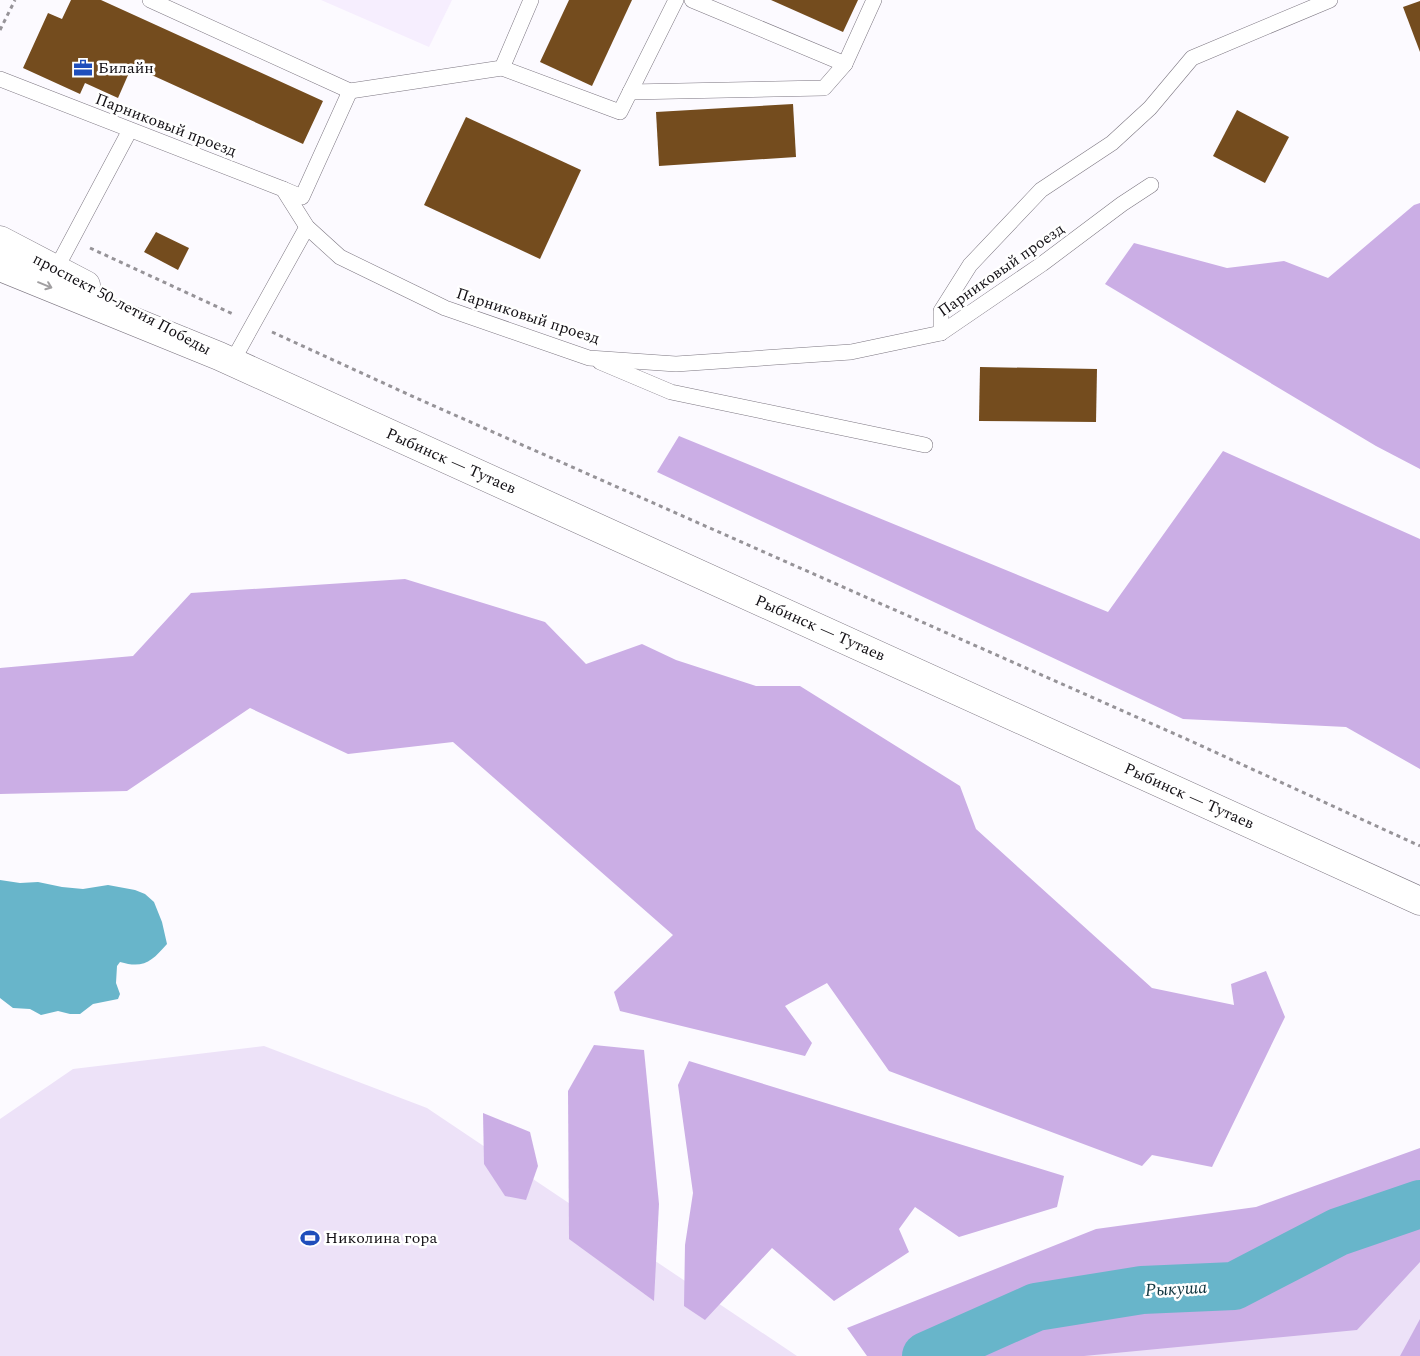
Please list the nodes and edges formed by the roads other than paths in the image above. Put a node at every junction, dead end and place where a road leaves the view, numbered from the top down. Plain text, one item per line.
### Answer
1 (150, 0) edge
2 (531, 0) edge
3 (676, 0) edge
4 (692, 0) edge
5 (874, 0) edge
6 (1330, 0) edge
7 (845, 64) junction
8 (502, 68) junction
9 (0, 79) edge
10 (350, 90) junction
11 (630, 92) junction
12 (130, 130) junction
13 (1150, 185) dead end
14 (283, 189) junction
15 (307, 227) junction
16 (0, 240) edge
17 (0, 267) edge
18 (56, 269) junction
19 (941, 333) junction
20 (589, 358) junction
21 (226, 359) junction
22 (925, 445) dead end
23 (1420, 901) edge

1 - 10 lane
2 - 8 lane
3 - 11 lane
4 - 7 lane
5 - 7 lane
6 - 19 lane
7 - 11 lane
8 - 10 lane
8 - 11 lane
9 - 12 lane, Парниковый проезд
10 - 14 lane
12 - 14 lane, Парниковый проезд
12 - 18 lane
13 - 19 lane, Парниковый проезд
14 - 15 lane, Парниковый проезд
15 - 20 lane, Парниковый проезд
15 - 21 lane
16 - 18 main road, проспект 50-летия Победы
17 -> 21 main road, проспект 50-летия Победы
18 - 21 main road, проспект 50-летия Победы
19 - 20 lane, Парниковый проезд
20 - 22 lane
21 - 23 main road, Рыбинск — Тутаев

